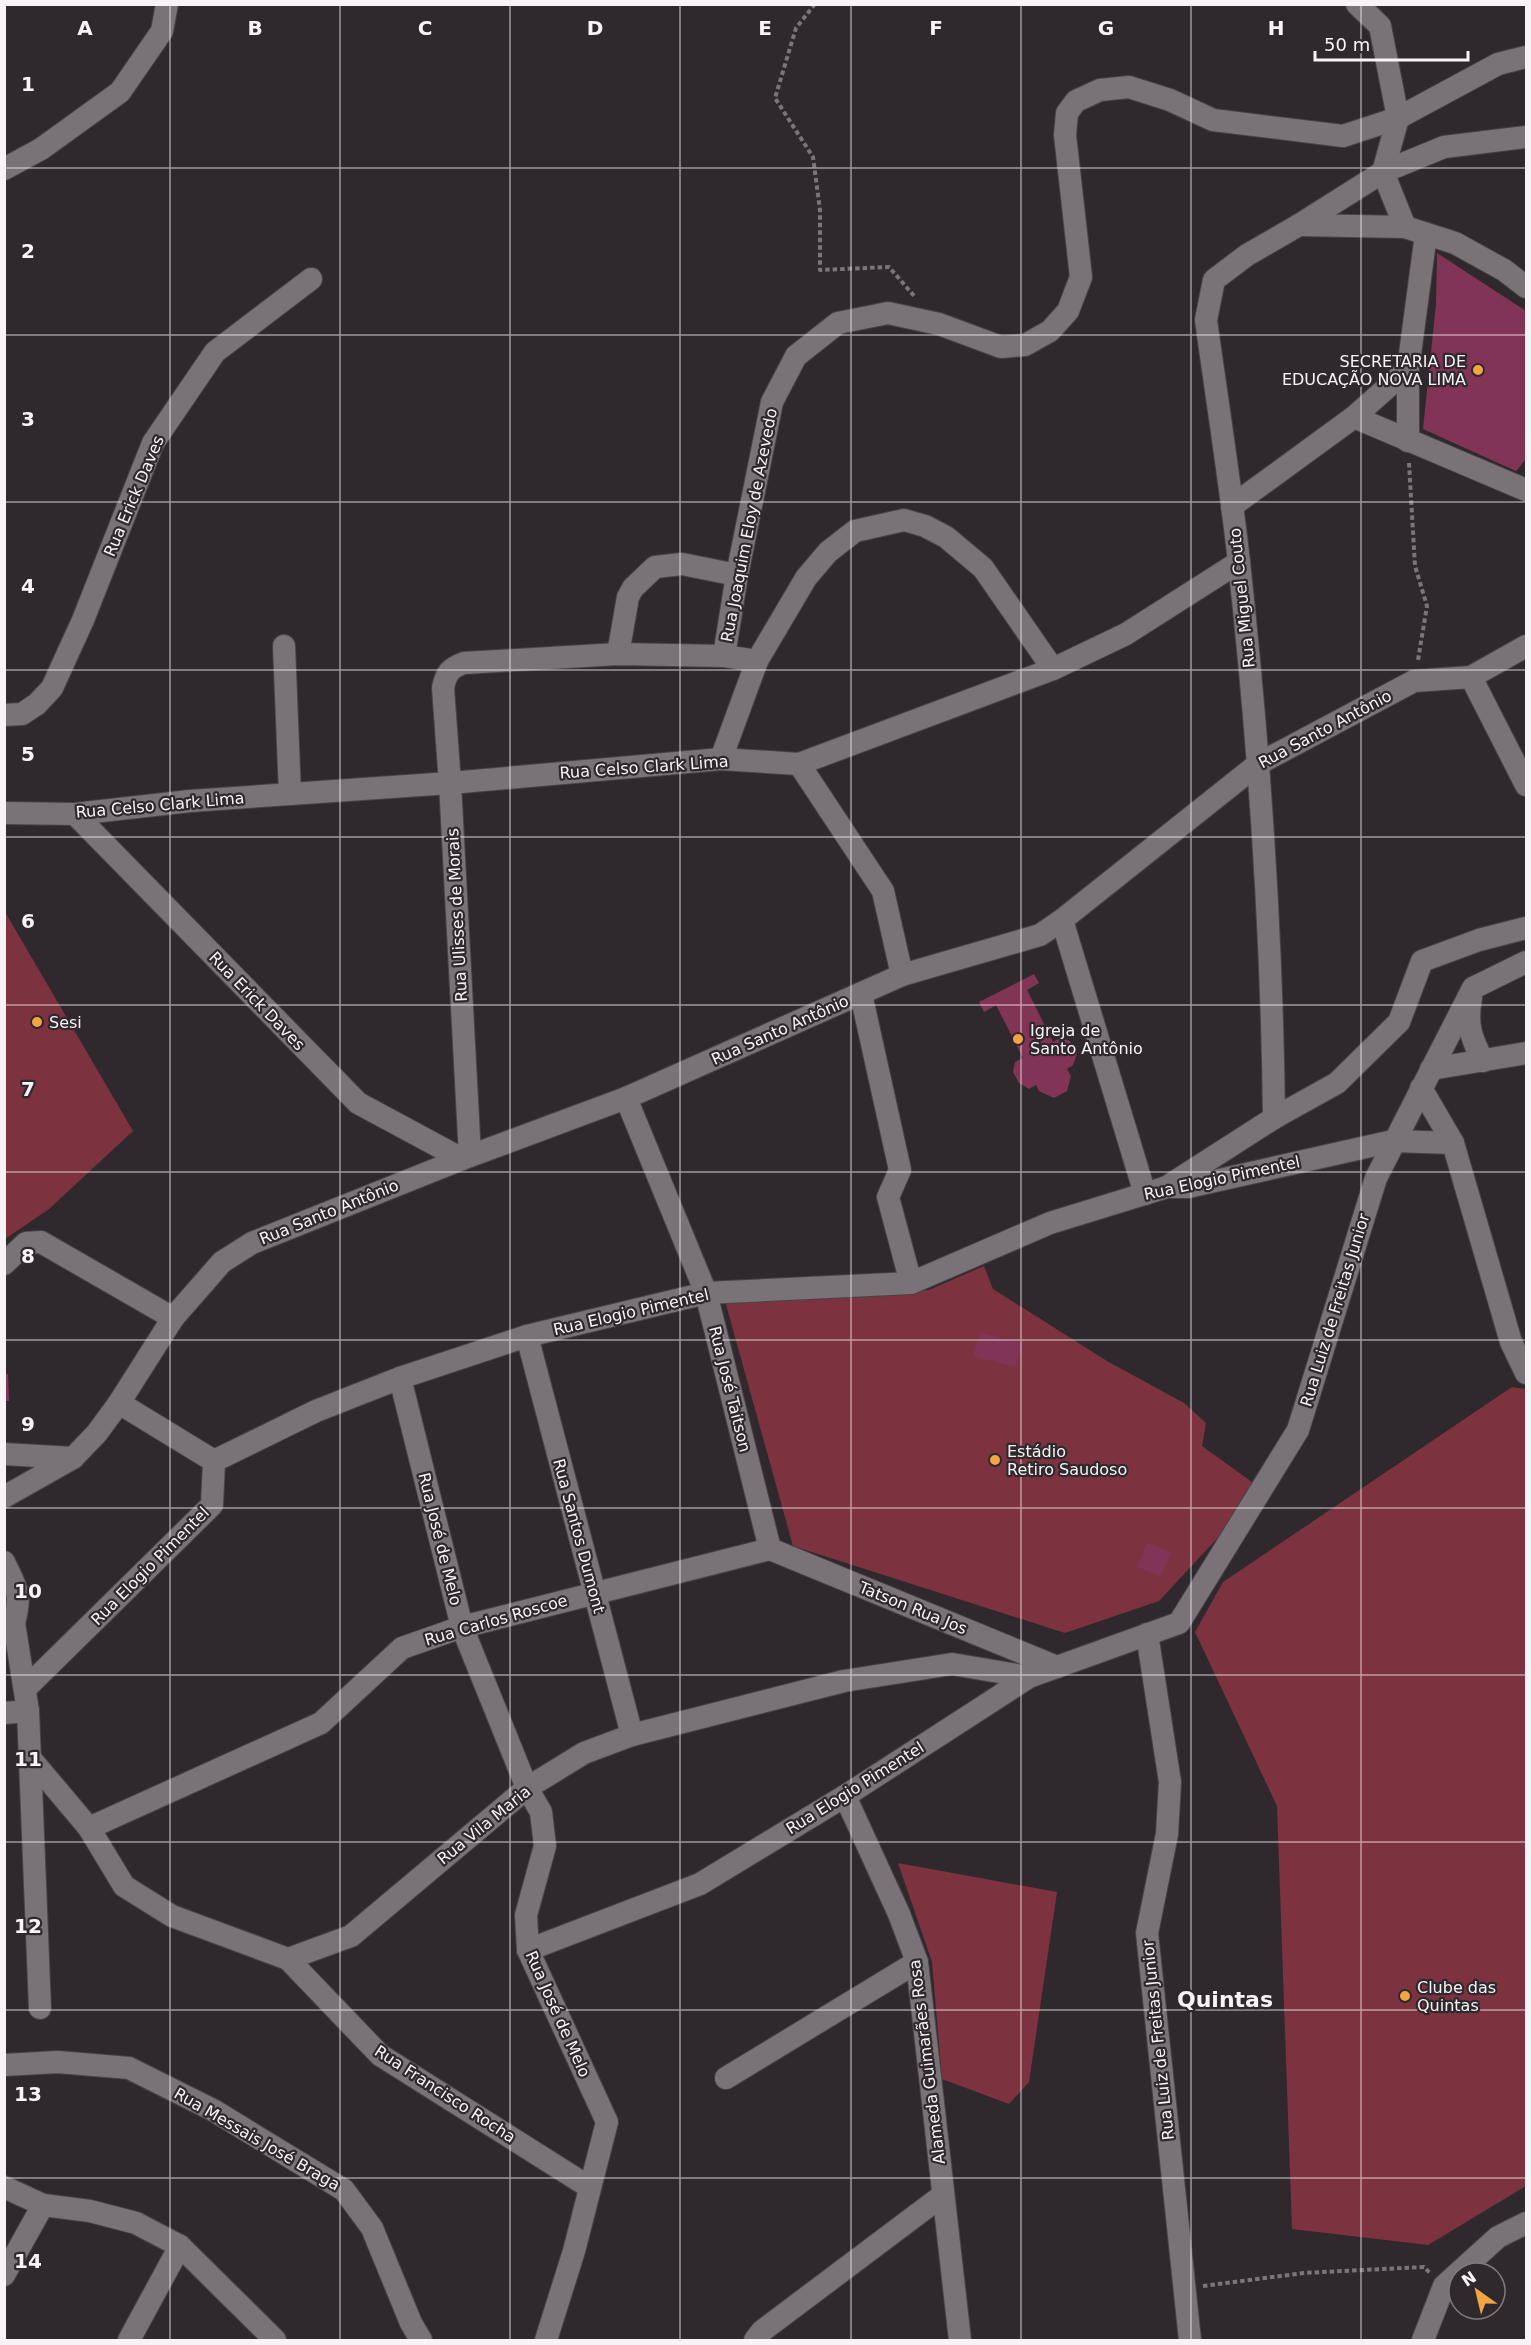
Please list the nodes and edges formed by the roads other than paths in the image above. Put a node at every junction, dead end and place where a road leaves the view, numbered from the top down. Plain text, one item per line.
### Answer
1 (167, 4) edge
2 (1357, 4) edge
3 (1527, 57) edge
4 (1398, 118) junction
5 (1527, 136) edge
6 (4, 168) edge
7 (1383, 172) junction
8 (1299, 225) junction
9 (1415, 230) junction
10 (310, 279) dead end
11 (1527, 287) edge
12 (1408, 369) junction
13 (1354, 417) junction
14 (1408, 441) junction
15 (1527, 490) edge
16 (1232, 506) junction
17 (1239, 562) junction
18 (737, 575) junction
19 (284, 646) dead end
20 (1527, 646) edge
21 (618, 654) junction
22 (724, 656) junction
23 (757, 661) junction
24 (1053, 669) junction
25 (1471, 677) junction
26 (13, 714) edge
27 (722, 759) junction
28 (799, 764) junction
29 (1258, 764) junction
30 (450, 783) junction
31 (1527, 785) edge
32 (290, 794) junction
33 (4, 813) edge
34 (75, 814) junction
35 (1062, 920) junction
36 (1527, 928) edge
37 (1527, 962) edge
38 (902, 975) junction
39 (1473, 988) junction
40 (861, 994) junction
41 (1527, 1053) edge
42 (1483, 1061) junction
43 (1426, 1078) junction
44 (626, 1098) junction
45 (1274, 1118) junction
46 (1393, 1141) junction
47 (1453, 1143) junction
48 (466, 1157) junction
49 (1167, 1187) junction
50 (1145, 1194) junction
51 (4, 1264) edge
52 (911, 1283) junction
53 (706, 1293) junction
54 (173, 1318) junction
55 (527, 1336) junction
56 (1526, 1373) edge
57 (400, 1378) junction
58 (119, 1403) junction
59 (4, 1454) edge
60 (73, 1458) junction
61 (214, 1461) junction
62 (4, 1497) edge
63 (770, 1549) junction
64 (4, 1562) edge
65 (593, 1592) junction
66 (1179, 1623) joint
67 (9, 1625) edge
68 (462, 1627) junction
69 (1147, 1634) junction
70 (1057, 1667) junction
71 (1029, 1677) junction
72 (26, 1700) junction
73 (4, 1713) edge
74 (632, 1735) junction
75 (30, 1758) junction
76 (527, 1788) junction
77 (845, 1796) junction
78 (89, 1828) junction
79 (528, 1950) junction
80 (288, 1959) junction
81 (917, 1962) junction
82 (40, 2008) dead end
83 (4, 2065) edge
84 (726, 2078) dead end
85 (4, 2187) edge
86 (589, 2187) junction
87 (943, 2194) junction
88 (43, 2205) junction
89 (1527, 2223) edge
90 (180, 2246) junction
91 (4, 2275) edge
92 (129, 2340) edge
93 (275, 2340) edge
94 (421, 2340) edge
95 (546, 2340) edge
96 (755, 2340) edge
97 (960, 2340) edge
98 (1190, 2340) edge
99 (1424, 2340) edge

1 - 6 street
2 - 4 street
3 - 4 street, Rua Joaquim Eloy de Azevedo
4 - 7 street
4 - 18 street, Rua Joaquim Eloy de Azevedo
5 - 7 street, Rua Miguel Couto
7 - 8 street, Rua Miguel Couto
7 - 9 street
8 - 9 street
8 - 16 street, Rua Miguel Couto
9 - 11 street
9 - 12 street
10 - 26 street, Rua Erick Daves
12 - 13 street
12 - 14 street
13 - 14 street
13 - 16 street
14 - 15 street
16 - 17 street, Rua Miguel Couto
17 - 24 street, Rua Celso Clark Lima
17 - 29 street, Rua Miguel Couto
18 - 21 street
18 - 22 street, Rua Joaquim Eloy de Azevedo
19 - 32 street
20 - 25 street, Rua Santo Antônio
21 - 22 street
21 - 30 street, Rua Ulisses de Morais
22 - 23 street, Rua Joaquim Eloy de Azevedo
23 - 24 street
23 - 27 street
24 - 28 street, Rua Celso Clark Lima
25 - 29 street, Rua Santo Antônio
25 - 31 street
27 - 28 street, Rua Celso Clark Lima
27 - 30 street, Rua Celso Clark Lima
28 - 38 street
29 - 35 street, Rua Santo Antônio
29 - 45 street, Rua Miguel Couto
30 - 32 street, Rua Celso Clark Lima
30 - 48 street, Rua Ulisses de Morais
32 - 34 street, Rua Celso Clark Lima
33 - 34 street, Rua Celso Clark Lima
34 - 48 street, Rua Erick Daves
35 - 38 street, Rua Santo Antônio
35 - 50 street
36 - 45 street
37 - 39 street
38 - 40 street, Rua Santo Antônio
39 - 42 street
39 - 43 street, Rua Luiz de Freitas Junior
40 - 44 street, Rua Santo Antônio
40 - 52 street
41 - 42 street
42 - 43 street
43 - 46 street, Rua Luiz de Freitas Junior
43 - 47 street
44 - 48 street, Rua Santo Antônio
44 - 53 street, Rua José Taitson
45 - 49 street
46 - 47 street, Rua Elogio Pimentel
46 - 49 street, Rua Elogio Pimentel
46 - 66 street, Rua Luiz de Freitas Junior
47 - 56 street
48 - 54 street, Rua Santo Antônio
49 - 50 street, Rua Elogio Pimentel
50 - 52 street, Rua Elogio Pimentel
51 - 54 street
52 - 53 street, Rua Elogio Pimentel
53 - 55 street, Rua Elogio Pimentel
53 - 63 street, Rua José Taitson
54 - 58 street, Rua Santo Antônio
55 - 57 street, Rua Elogio Pimentel
55 - 65 street, Rua Santos Dumont
57 - 61 street, Rua Elogio Pimentel
57 - 68 street, Rua José de Melo
58 - 60 street, Rua Santo Antônio
58 - 61 street
59 - 60 street
60 - 62 street, Rua Santo Antônio
61 - 72 street, Rua Elogio Pimentel
63 - 65 street, Rua Carlos Roscoe
63 - 70 street, Tatson Rua Jos
64 - 67 street
65 - 68 street, Rua Carlos Roscoe
65 - 74 street, Rua Santos Dumont
66 - 69 street, Rua Elogio Pimentel
67 - 72 street
68 - 76 street, Rua José de Melo
68 - 78 street, Rua Carlos Roscoe
69 - 70 street, Rua Elogio Pimentel
69 - 98 street, Rua Luiz de Freitas Junior
70 - 71 street, Rua Elogio Pimentel
71 - 74 street, Rua Vila Maria
71 - 77 street, Rua Elogio Pimentel
72 - 73 street
72 - 75 street
74 - 76 street, Rua Vila Maria
75 - 78 street
75 - 82 street
76 - 79 street, Rua José de Melo
76 - 80 street, Rua Vila Maria
77 - 79 street, Rua Elogio Pimentel
77 - 81 street, Alameda Guimarães Rosa
78 - 80 street
79 - 86 street, Rua José de Melo
80 - 86 street, Rua Francisco Rocha
81 - 84 street
81 - 87 street, Alameda Guimarães Rosa
83 - 94 street, Rua Messais José Braga
85 - 88 street
86 - 95 street, Rua José de Melo
87 - 96 street
87 - 97 street, Alameda Guimarães Rosa
88 - 90 street
88 - 91 street
89 - 99 street
90 - 92 street
90 - 93 street

